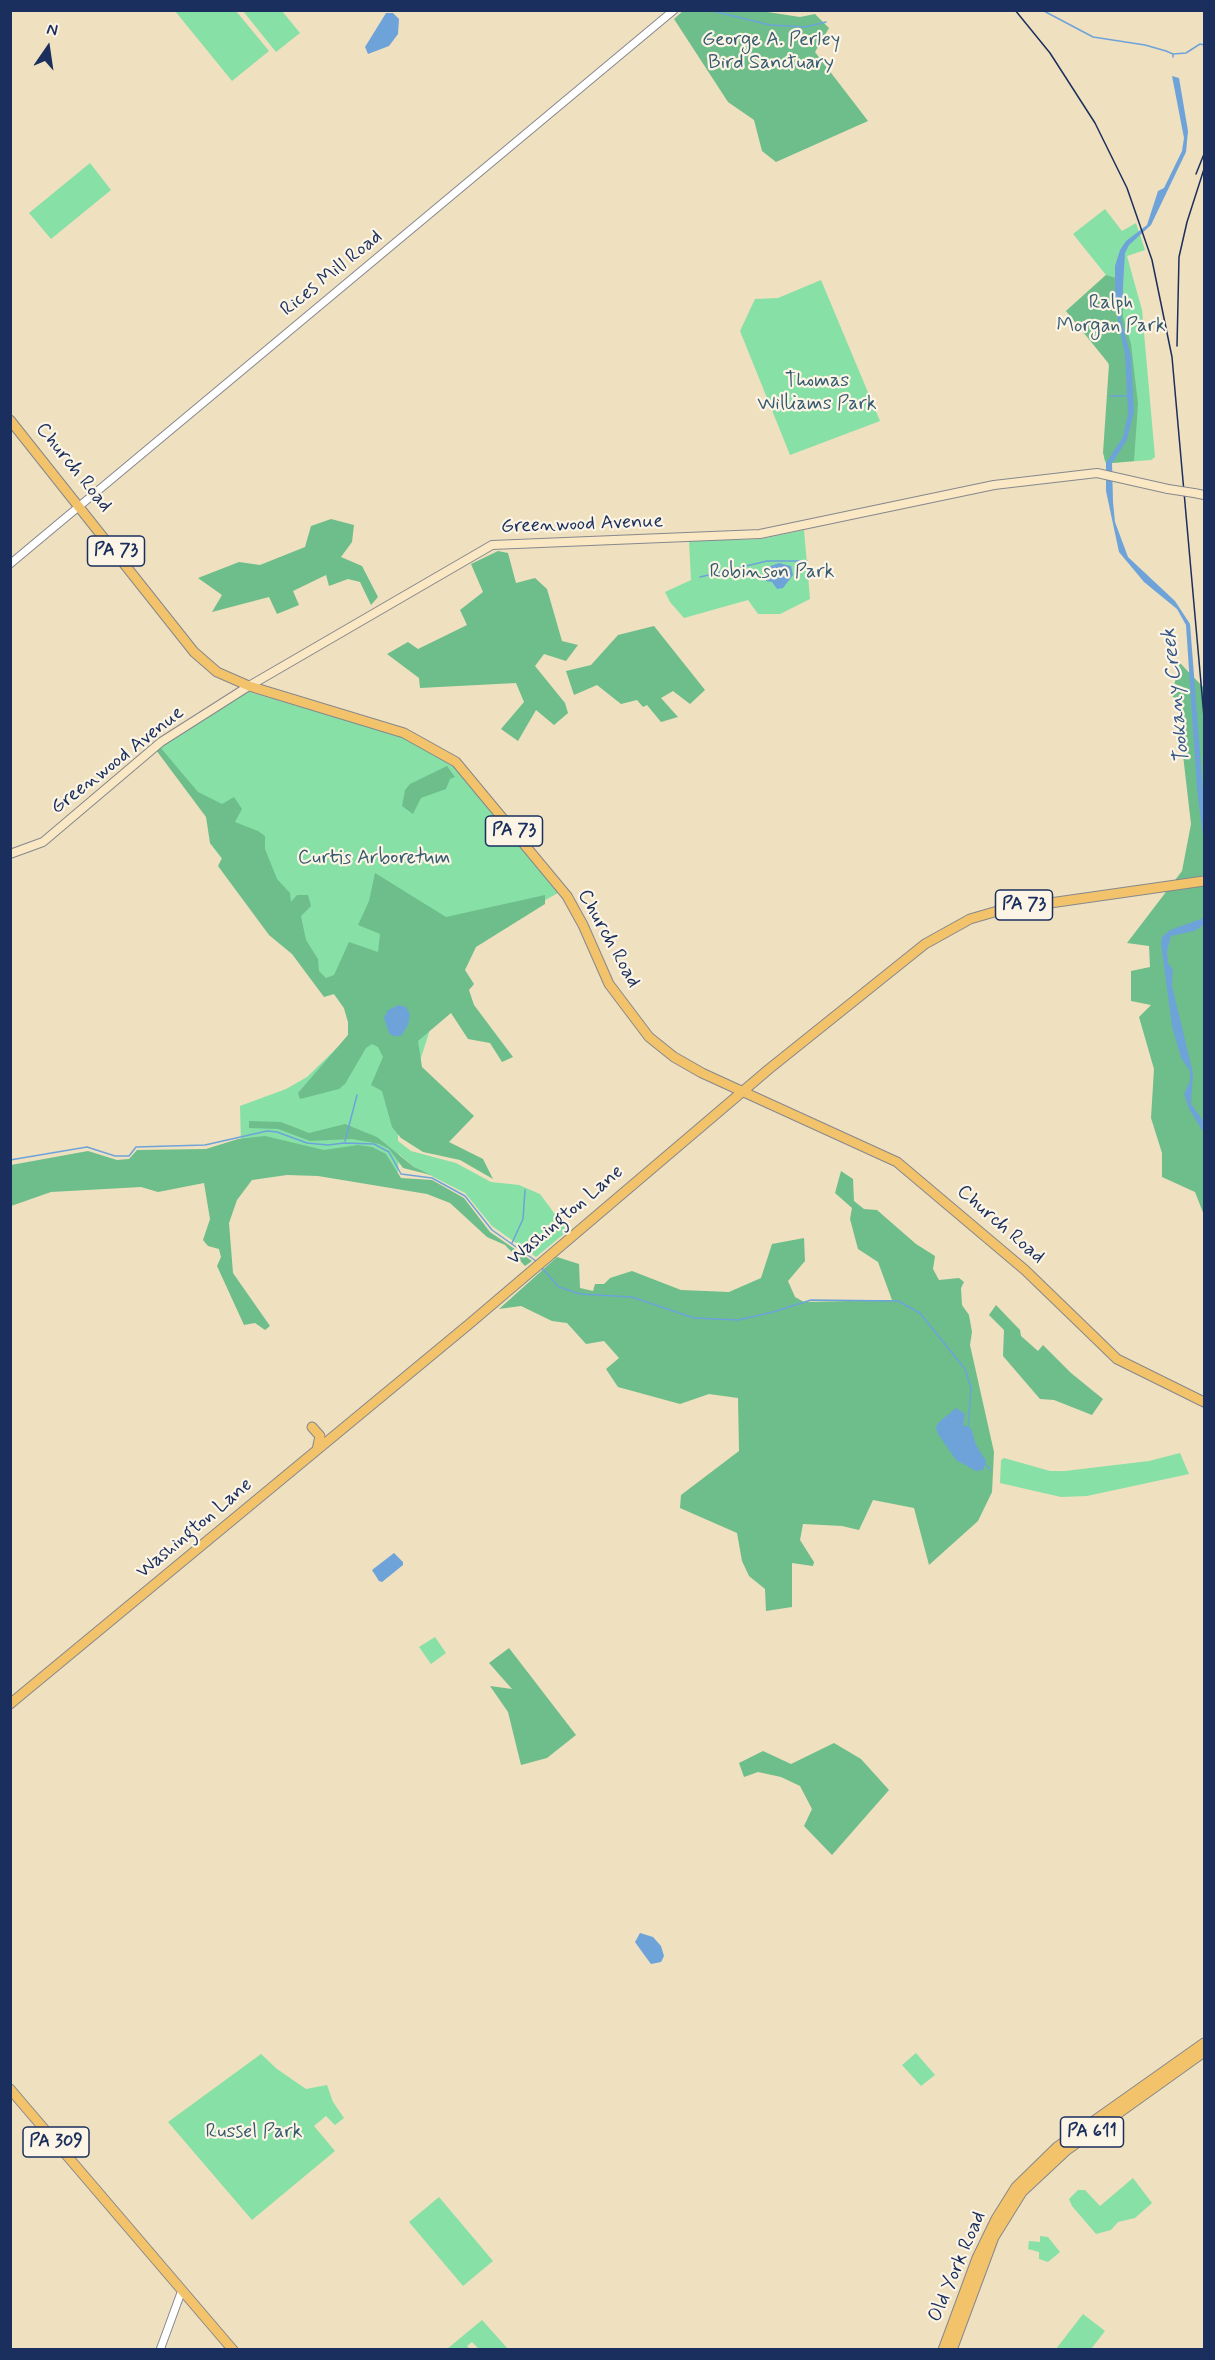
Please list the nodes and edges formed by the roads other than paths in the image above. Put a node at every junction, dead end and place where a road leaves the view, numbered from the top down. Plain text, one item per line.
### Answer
1 (674, 10) edge
2 (10, 420) edge
3 (1204, 495) edge
4 (80, 505) junction
5 (10, 564) edge
6 (249, 686) junction
7 (10, 854) edge
8 (1204, 881) edge
9 (743, 1091) junction
10 (1204, 1402) edge
11 (312, 1427) dead end
12 (317, 1450) junction
13 (10, 1704) edge
14 (1204, 2043) edge
15 (1204, 2052) edge
16 (10, 2089) edge
17 (182, 2290) junction
18 (160, 2349) edge
19 (233, 2349) edge
20 (943, 2349) edge
21 (952, 2349) edge

1 - 4 street, Rices Mill Road
2 - 4 main road, Church Road / PA 73
3 - 6 main road, Greenwood Avenue, bridge
4 - 5 street, Rices Mill Road
4 - 6 main road, Church Road / PA 73
6 - 7 main road, Greenwood Avenue
6 - 9 main road, Church Road / PA 73
8 - 9 main road, Washington Lane / PA 73
9 - 10 main road, Church Road
9 - 12 main road, Washington Lane
11 - 12 main road
12 - 13 main road, Washington Lane
14 - 20 main road, Old York Road / PA 611
15 - 21 main road, Old York Road / PA 611
16 - 17 main road, PA 309
17 - 18 street
17 - 19 main road, PA 309

